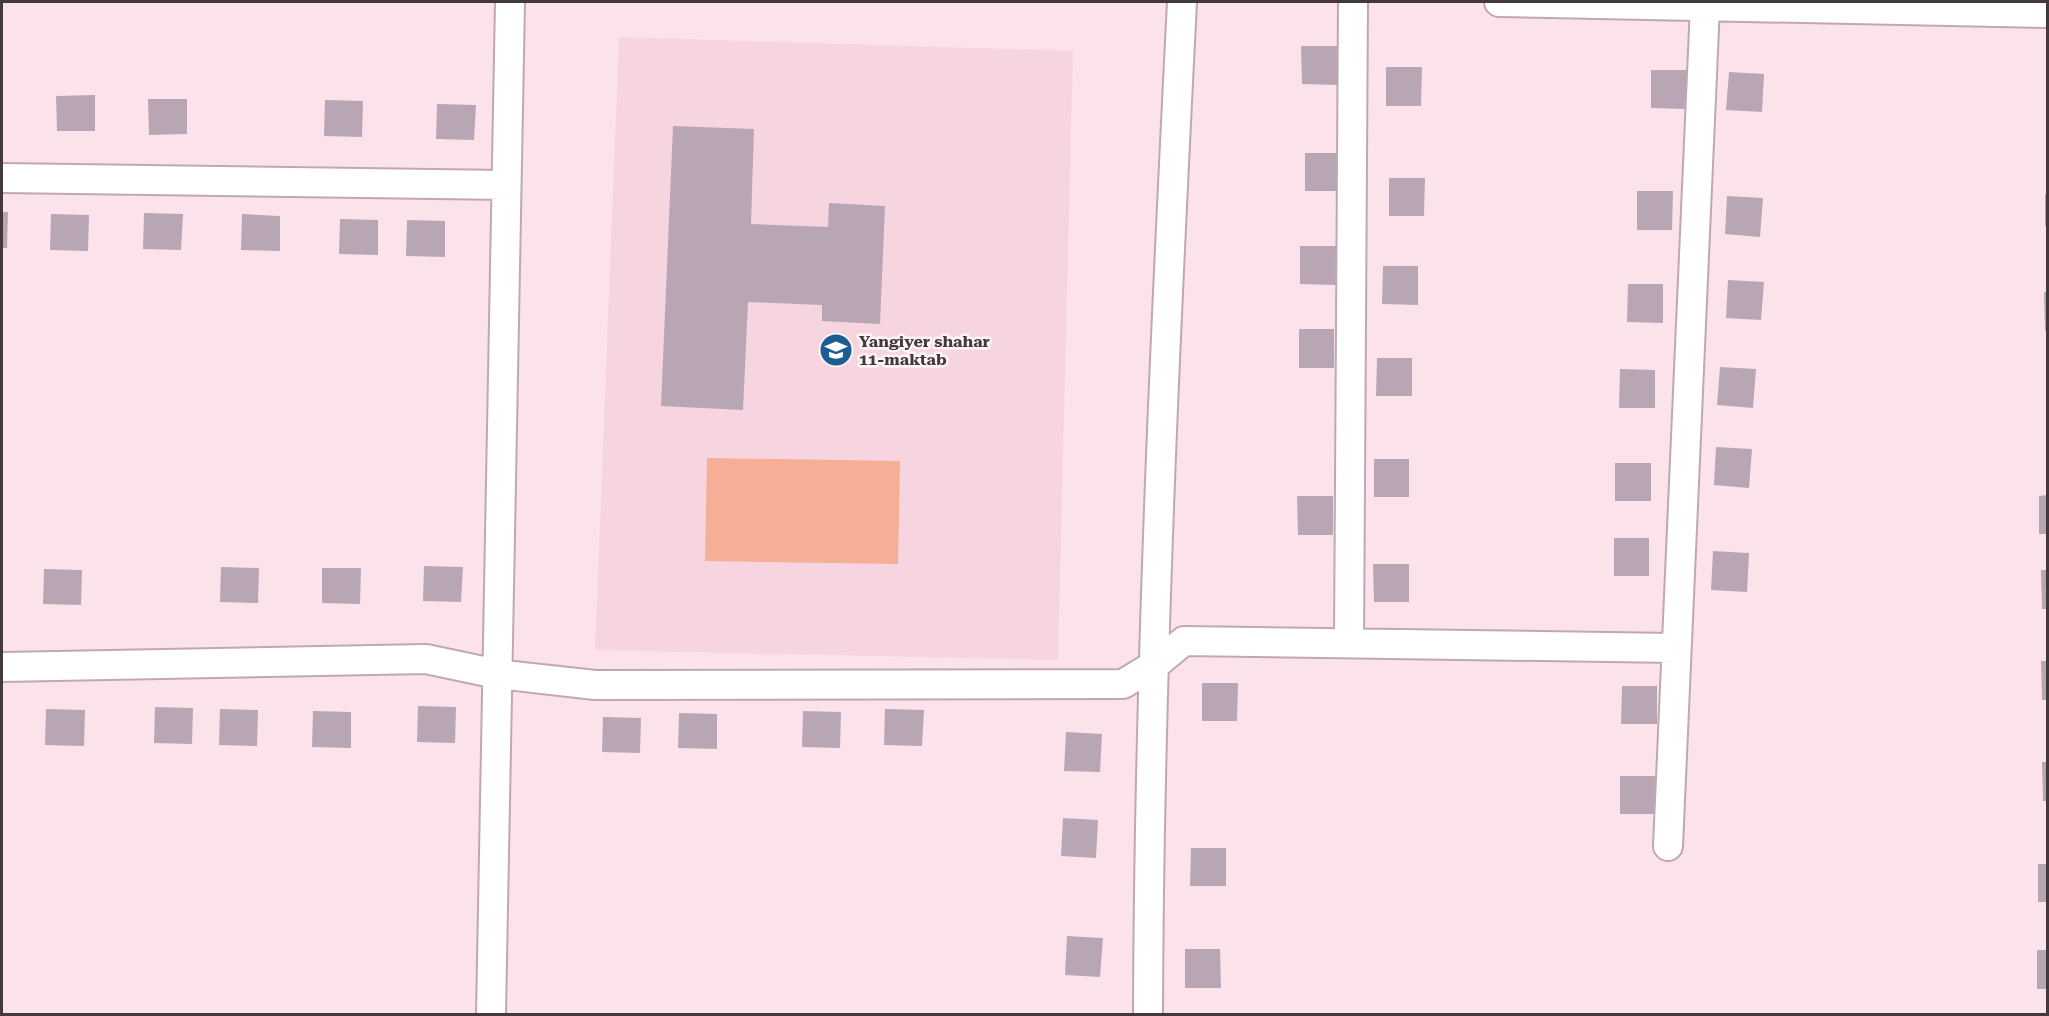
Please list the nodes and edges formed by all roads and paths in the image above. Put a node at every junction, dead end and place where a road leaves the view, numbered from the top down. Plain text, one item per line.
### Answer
1 (510, 2) edge
2 (1182, 2) edge
3 (1353, 2) edge
4 (1499, 2) edge
5 (1705, 6) junction
6 (2048, 13) edge
7 (2, 178) edge
8 (506, 185) junction
9 (1349, 643) junction
10 (1675, 648) junction
11 (1156, 664) junction
12 (2, 667) edge
13 (497, 674) junction
14 (1668, 846) dead end
15 (491, 1014) edge
16 (1148, 1014) edge

1 - 8 street
2 - 11 street
3 - 9 street
4 - 5 street
5 - 6 street
5 - 10 street
7 - 8 street
8 - 13 street
9 - 10 street
9 - 11 street
10 - 14 street
11 - 13 street
11 - 16 street
12 - 13 street
13 - 15 street

